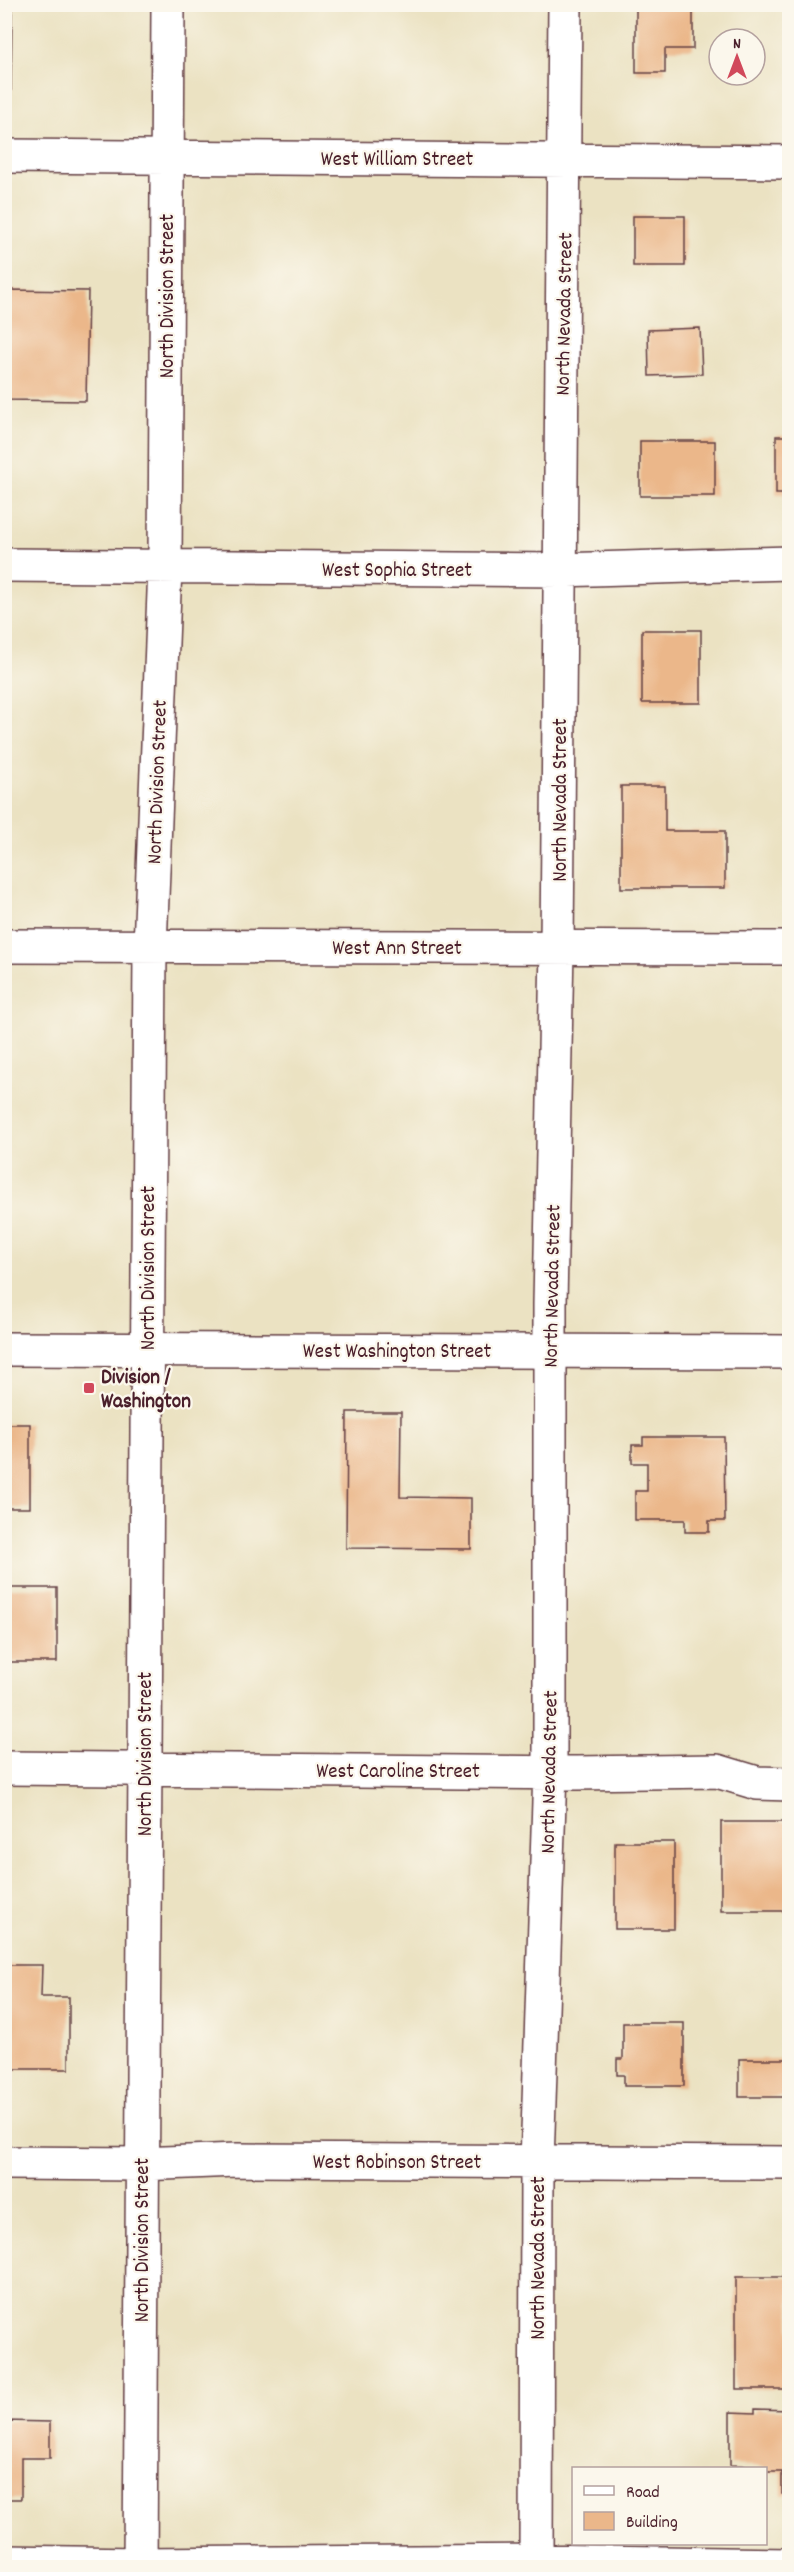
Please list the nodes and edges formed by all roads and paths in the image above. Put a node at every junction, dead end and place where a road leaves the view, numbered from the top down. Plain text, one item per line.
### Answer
1 (168, 4) edge
2 (566, 4) edge
3 (4, 156) edge
4 (166, 156) junction
5 (564, 158) junction
6 (789, 162) edge
7 (789, 563) edge
8 (4, 566) edge
9 (165, 567) junction
10 (560, 570) junction
11 (4, 946) edge
12 (150, 947) junction
13 (557, 948) junction
14 (789, 948) edge
15 (4, 1349) edge
16 (550, 1350) junction
17 (147, 1351) junction
18 (789, 1352) edge
19 (4, 1768) edge
20 (144, 1768) junction
21 (550, 1772) junction
22 (789, 1784) edge
23 (537, 2162) junction
24 (4, 2163) edge
25 (789, 2163) edge
26 (141, 2164) junction
27 (4, 2562) edge
28 (536, 2564) edge
29 (789, 2565) edge
30 (140, 2566) edge

1 - 4 street, North Division Street
2 - 5 street, North Nevada Street
3 - 4 street, West William Street
4 - 5 street, West William Street
4 - 9 street, North Division Street
5 - 6 street, West William Street
5 - 10 street, North Nevada Street
7 - 10 street, West Sophia Street
8 - 9 street, West Sophia Street
9 - 10 street, West Sophia Street
9 - 12 street, North Division Street
10 - 13 street, North Nevada Street
11 - 12 street, West Ann Street
12 - 13 street, West Ann Street
12 - 17 street, North Division Street
13 - 14 street, West Ann Street
13 - 16 street, North Nevada Street
15 - 17 street, West Washington Street
16 - 17 street, West Washington Street
16 - 18 street, West Washington Street
16 - 21 street, North Nevada Street
17 - 20 street, North Division Street
19 - 20 street, West Caroline Street
20 - 21 street, West Caroline Street
20 - 26 street, North Division Street
21 - 22 street, West Caroline Street
21 - 23 street, North Nevada Street
23 - 25 street, West Robinson Street
23 - 26 street, West Robinson Street
23 - 28 street, North Nevada Street
24 - 26 street, West Robinson Street
26 - 30 street, North Division Street
27 - 30 street
28 - 29 street
28 - 30 street

